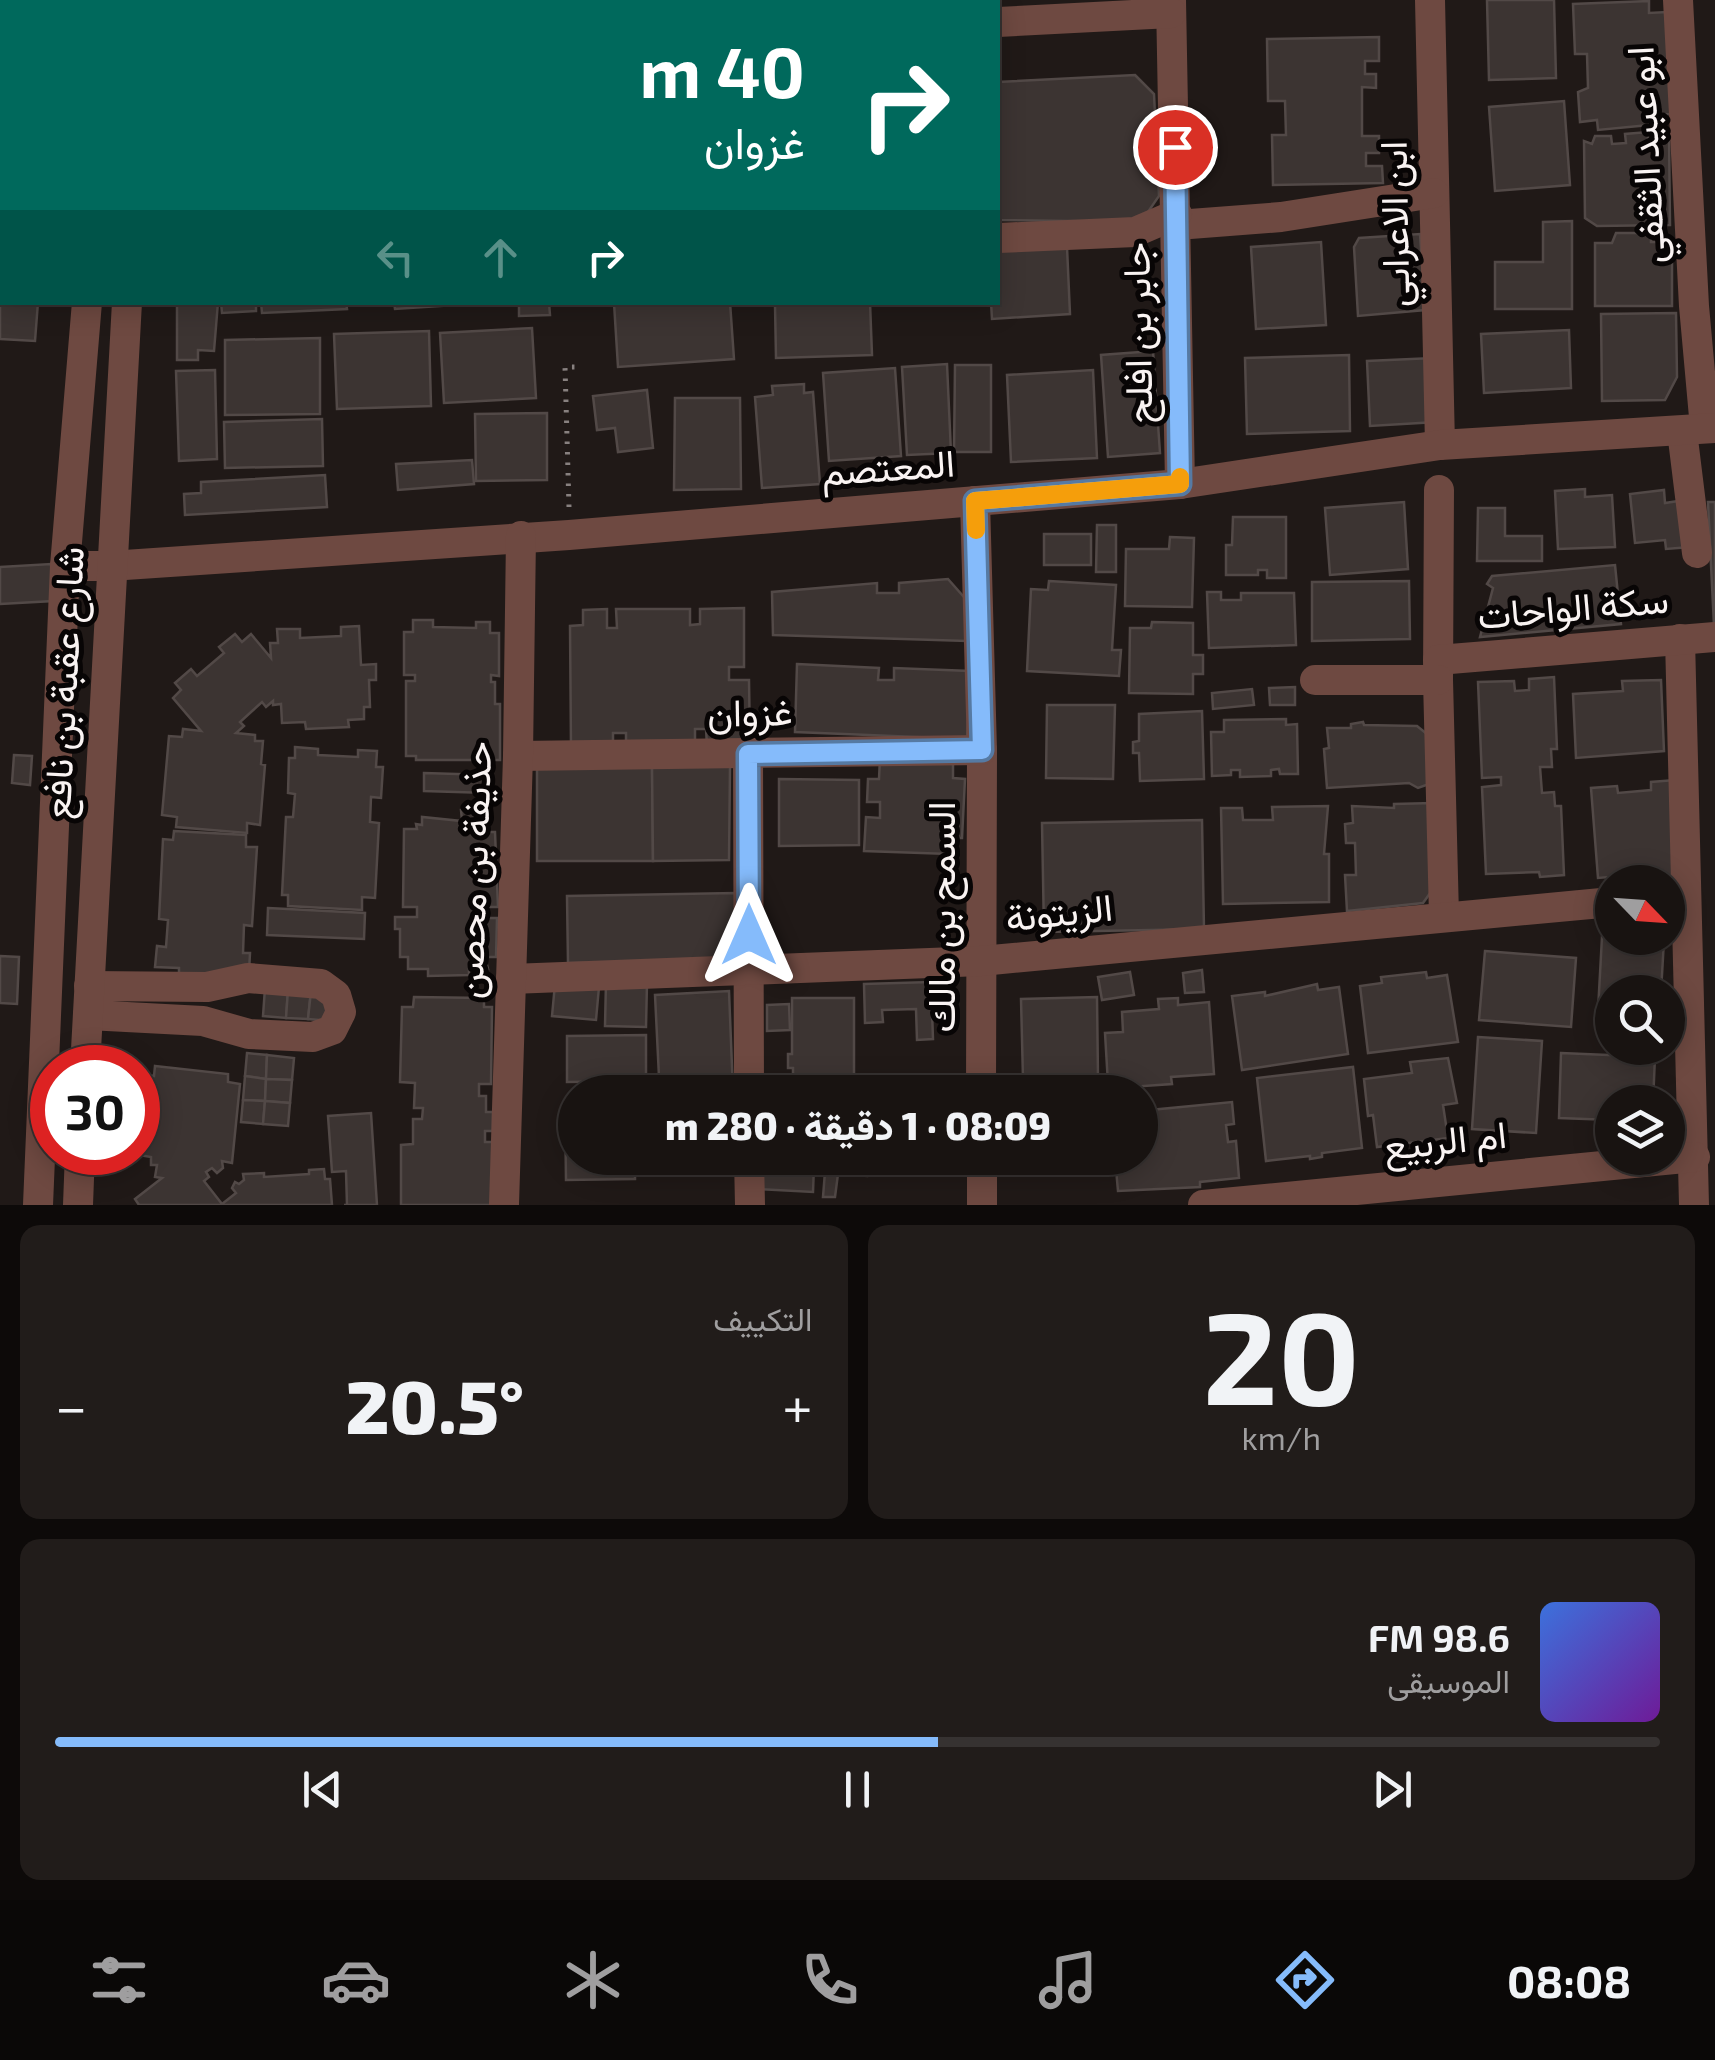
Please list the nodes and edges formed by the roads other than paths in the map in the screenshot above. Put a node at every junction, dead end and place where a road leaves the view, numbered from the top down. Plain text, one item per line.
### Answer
1 (1430, 0) edge
2 (1678, 0) edge
3 (1171, 6) edge
4 (1000, 22) edge
5 (1434, 193) junction
6 (1177, 219) junction
7 (1000, 238) edge
8 (88, 305) edge
9 (127, 305) edge
10 (1701, 429) edge
11 (1440, 445) junction
12 (1180, 484) junction
13 (1439, 490) dead end
14 (975, 501) junction
15 (520, 536) junction
16 (1696, 553) dead end
17 (66, 566) junction
18 (110, 566) junction
19 (1715, 636) edge
20 (1680, 640) junction
21 (1438, 670) junction
22 (1315, 680) dead end
23 (982, 750) junction
24 (748, 754) junction
25 (518, 756) junction
26 (1690, 896) edge
27 (1595, 903) edge
28 (1444, 916) junction
29 (980, 961) junction
30 (749, 971) junction
31 (511, 979) junction
32 (88, 1000) junction
33 (86, 1045) edge
34 (749, 1075) edge
35 (981, 1075) edge
36 (1695, 1157) junction
37 (79, 1175) edge
38 (750, 1175) edge
39 (982, 1175) edge
40 (38, 1205) edge
41 (78, 1205) edge
42 (504, 1205) edge
43 (750, 1205) edge
44 (982, 1205) edge
45 (1203, 1205) edge
46 (1694, 1205) edge

1 - 5 street, ابن الاعرابي
2 - 10 street, ابو عبيد الثقفي
3 - 4 street
3 - 6 street, جابر بن افلح
5 - 6 street
5 - 11 street, ابن الاعرابي
6 - 7 street
6 - 12 street, جابر بن افلح
8 - 17 street, شارع عقبة بن نافع
9 - 18 street, شارع عقبة بن نافع
10 - 11 street, المعتصم
10 - 16 street, ابو عبيد الثقفي
11 - 12 street, المعتصم
12 - 14 street, المعتصم
13 - 21 street
14 - 15 street, المعتصم
14 - 23 street, السمح بن مالك
15 - 18 street, المعتصم
15 - 25 street, حذيفة بن محصن
17 - 18 street, المعتصم
17 - 40 street, شارع عقبة بن نافع
18 - 32 street, شارع عقبة بن نافع
19 - 20 street, سكة الواحات
20 - 21 street, سكة الواحات
20 - 26 street
21 - 22 street, سكة الواحات
21 - 28 street
23 - 24 street, غزوان
23 - 29 street, السمح بن مالك
24 - 25 street, غزوان
24 - 30 street
25 - 31 street, حذيفة بن محصن
26 - 36 street
27 - 28 street, الزيتونة
28 - 29 street, الزيتونة
29 - 30 street, الزيتونة
29 - 35 street, السمح بن مالك
30 - 31 street, الزيتونة
30 - 34 street
31 - 42 street, حذيفة بن محصن
32 - 32 street
32 - 33 street, شارع عقبة بن نافع
36 - 45 street, ام الربيع
36 - 46 street
37 - 41 street
38 - 43 street
39 - 44 street

